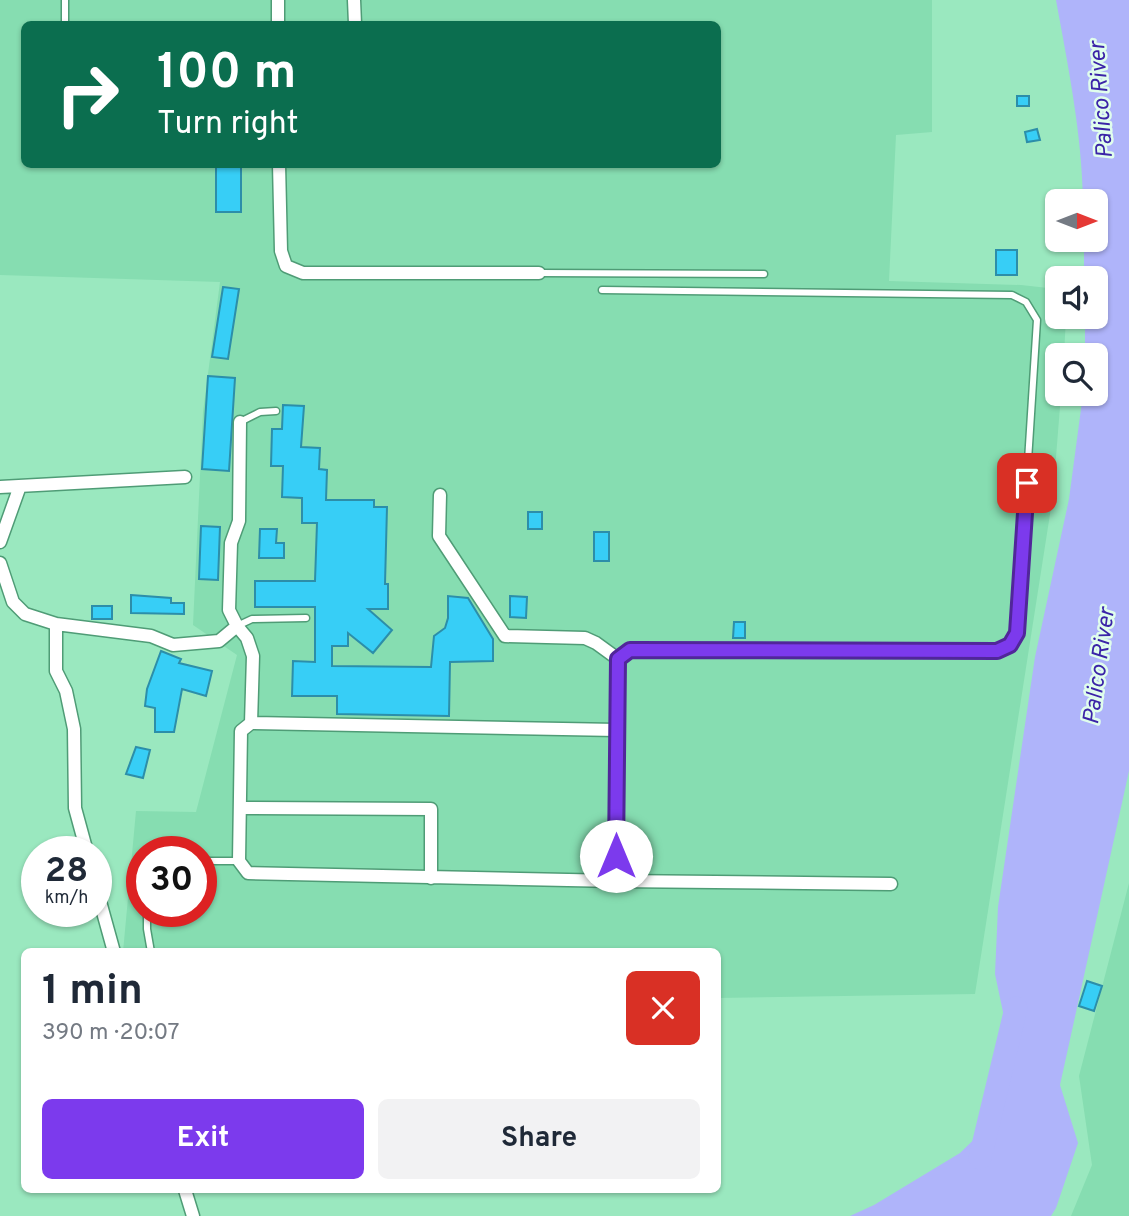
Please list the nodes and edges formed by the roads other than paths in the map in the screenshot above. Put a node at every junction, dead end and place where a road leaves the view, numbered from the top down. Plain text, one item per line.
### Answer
1 (65, 0) edge
2 (278, 0) edge
3 (354, 0) edge
4 (65, 21) edge
5 (278, 21) edge
6 (355, 21) edge
7 (279, 168) edge
8 (539, 273) joint
9 (765, 274) dead end
10 (602, 290) dead end
11 (276, 411) dead end
12 (240, 422) joint
13 (185, 477) dead end
14 (20, 486) junction
15 (0, 487) edge
16 (440, 495) dead end
17 (0, 542) edge
18 (0, 563) edge
19 (306, 618) dead end
20 (56, 624) junction
21 (237, 626) junction
22 (618, 659) junction
23 (251, 723) junction
24 (617, 730) junction
25 (240, 807) junction
26 (83, 836) edge
27 (217, 861) edge
28 (239, 861) junction
29 (431, 878) junction
30 (616, 881) junction
31 (891, 884) dead end
32 (107, 927) edge
33 (146, 927) edge
34 (113, 948) edge
35 (150, 948) edge
36 (186, 1193) edge
37 (193, 1216) edge

1 - 4 lane
2 - 5 street
3 - 6 street
7 - 8 street
8 - 9 lane
10 - 22 lane
11 - 12 lane
12 - 21 street
13 - 14 street
14 - 15 street
14 - 17 street
16 - 22 street
18 - 20 street
19 - 21 lane
20 - 21 street
20 - 26 street
21 - 23 street
22 - 24 street
23 - 24 street
23 - 25 street
24 - 30 street
25 - 28 street
25 - 29 street
27 - 28 lane
28 - 29 street
29 - 30 street
30 - 31 street
32 - 34 street
33 - 35 lane
36 - 37 street

